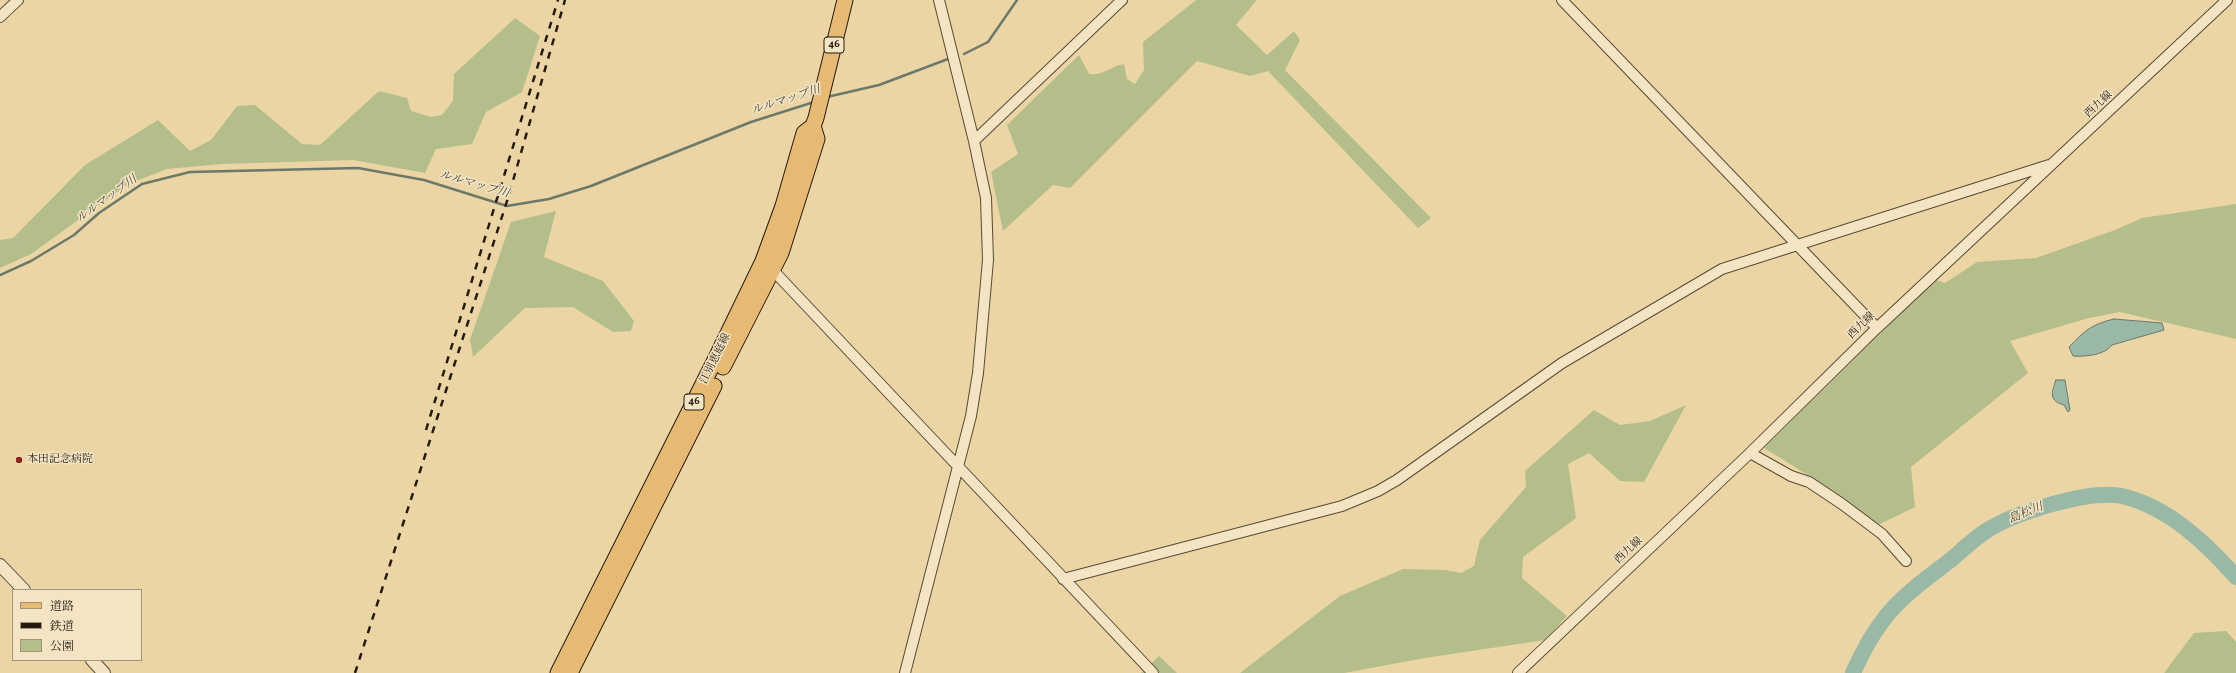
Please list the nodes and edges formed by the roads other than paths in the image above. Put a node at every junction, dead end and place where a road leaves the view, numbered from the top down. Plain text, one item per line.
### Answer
1 (18, 0) edge
2 (845, 0) edge
3 (939, 0) edge
4 (1122, 0) edge
5 (1562, 0) edge
6 (2227, 0) edge
7 (0, 17) edge
8 (974, 141) junction
9 (2049, 165) junction
10 (1797, 244) junction
11 (768, 266) junction
12 (1877, 328) junction
13 (1750, 453) junction
14 (958, 467) junction
15 (1906, 561) dead end
16 (0, 565) edge
17 (1063, 579) junction
18 (23, 589) edge
19 (93, 661) edge
20 (104, 673) edge
21 (558, 673) edge
22 (570, 673) edge
23 (905, 673) edge
24 (1153, 673) edge
25 (1518, 673) edge

1 - 7 street
2 - 11 main road, 江別恵庭線 / 46
3 - 8 street
4 - 8 street
5 - 10 street
6 - 9 street, 西九線
8 - 14 street
9 - 10 street
9 - 12 street, 西九線
10 - 12 street
10 - 17 street
11 - 14 street
11 - 21 main road, 江別恵庭線 / 46
11 - 22 main road, 江別恵庭線 / 46
12 - 13 street, 西九線
13 - 15 street
13 - 25 street, 西九線
14 - 17 street
14 - 23 street
16 - 18 street
17 - 24 street
19 - 20 street

